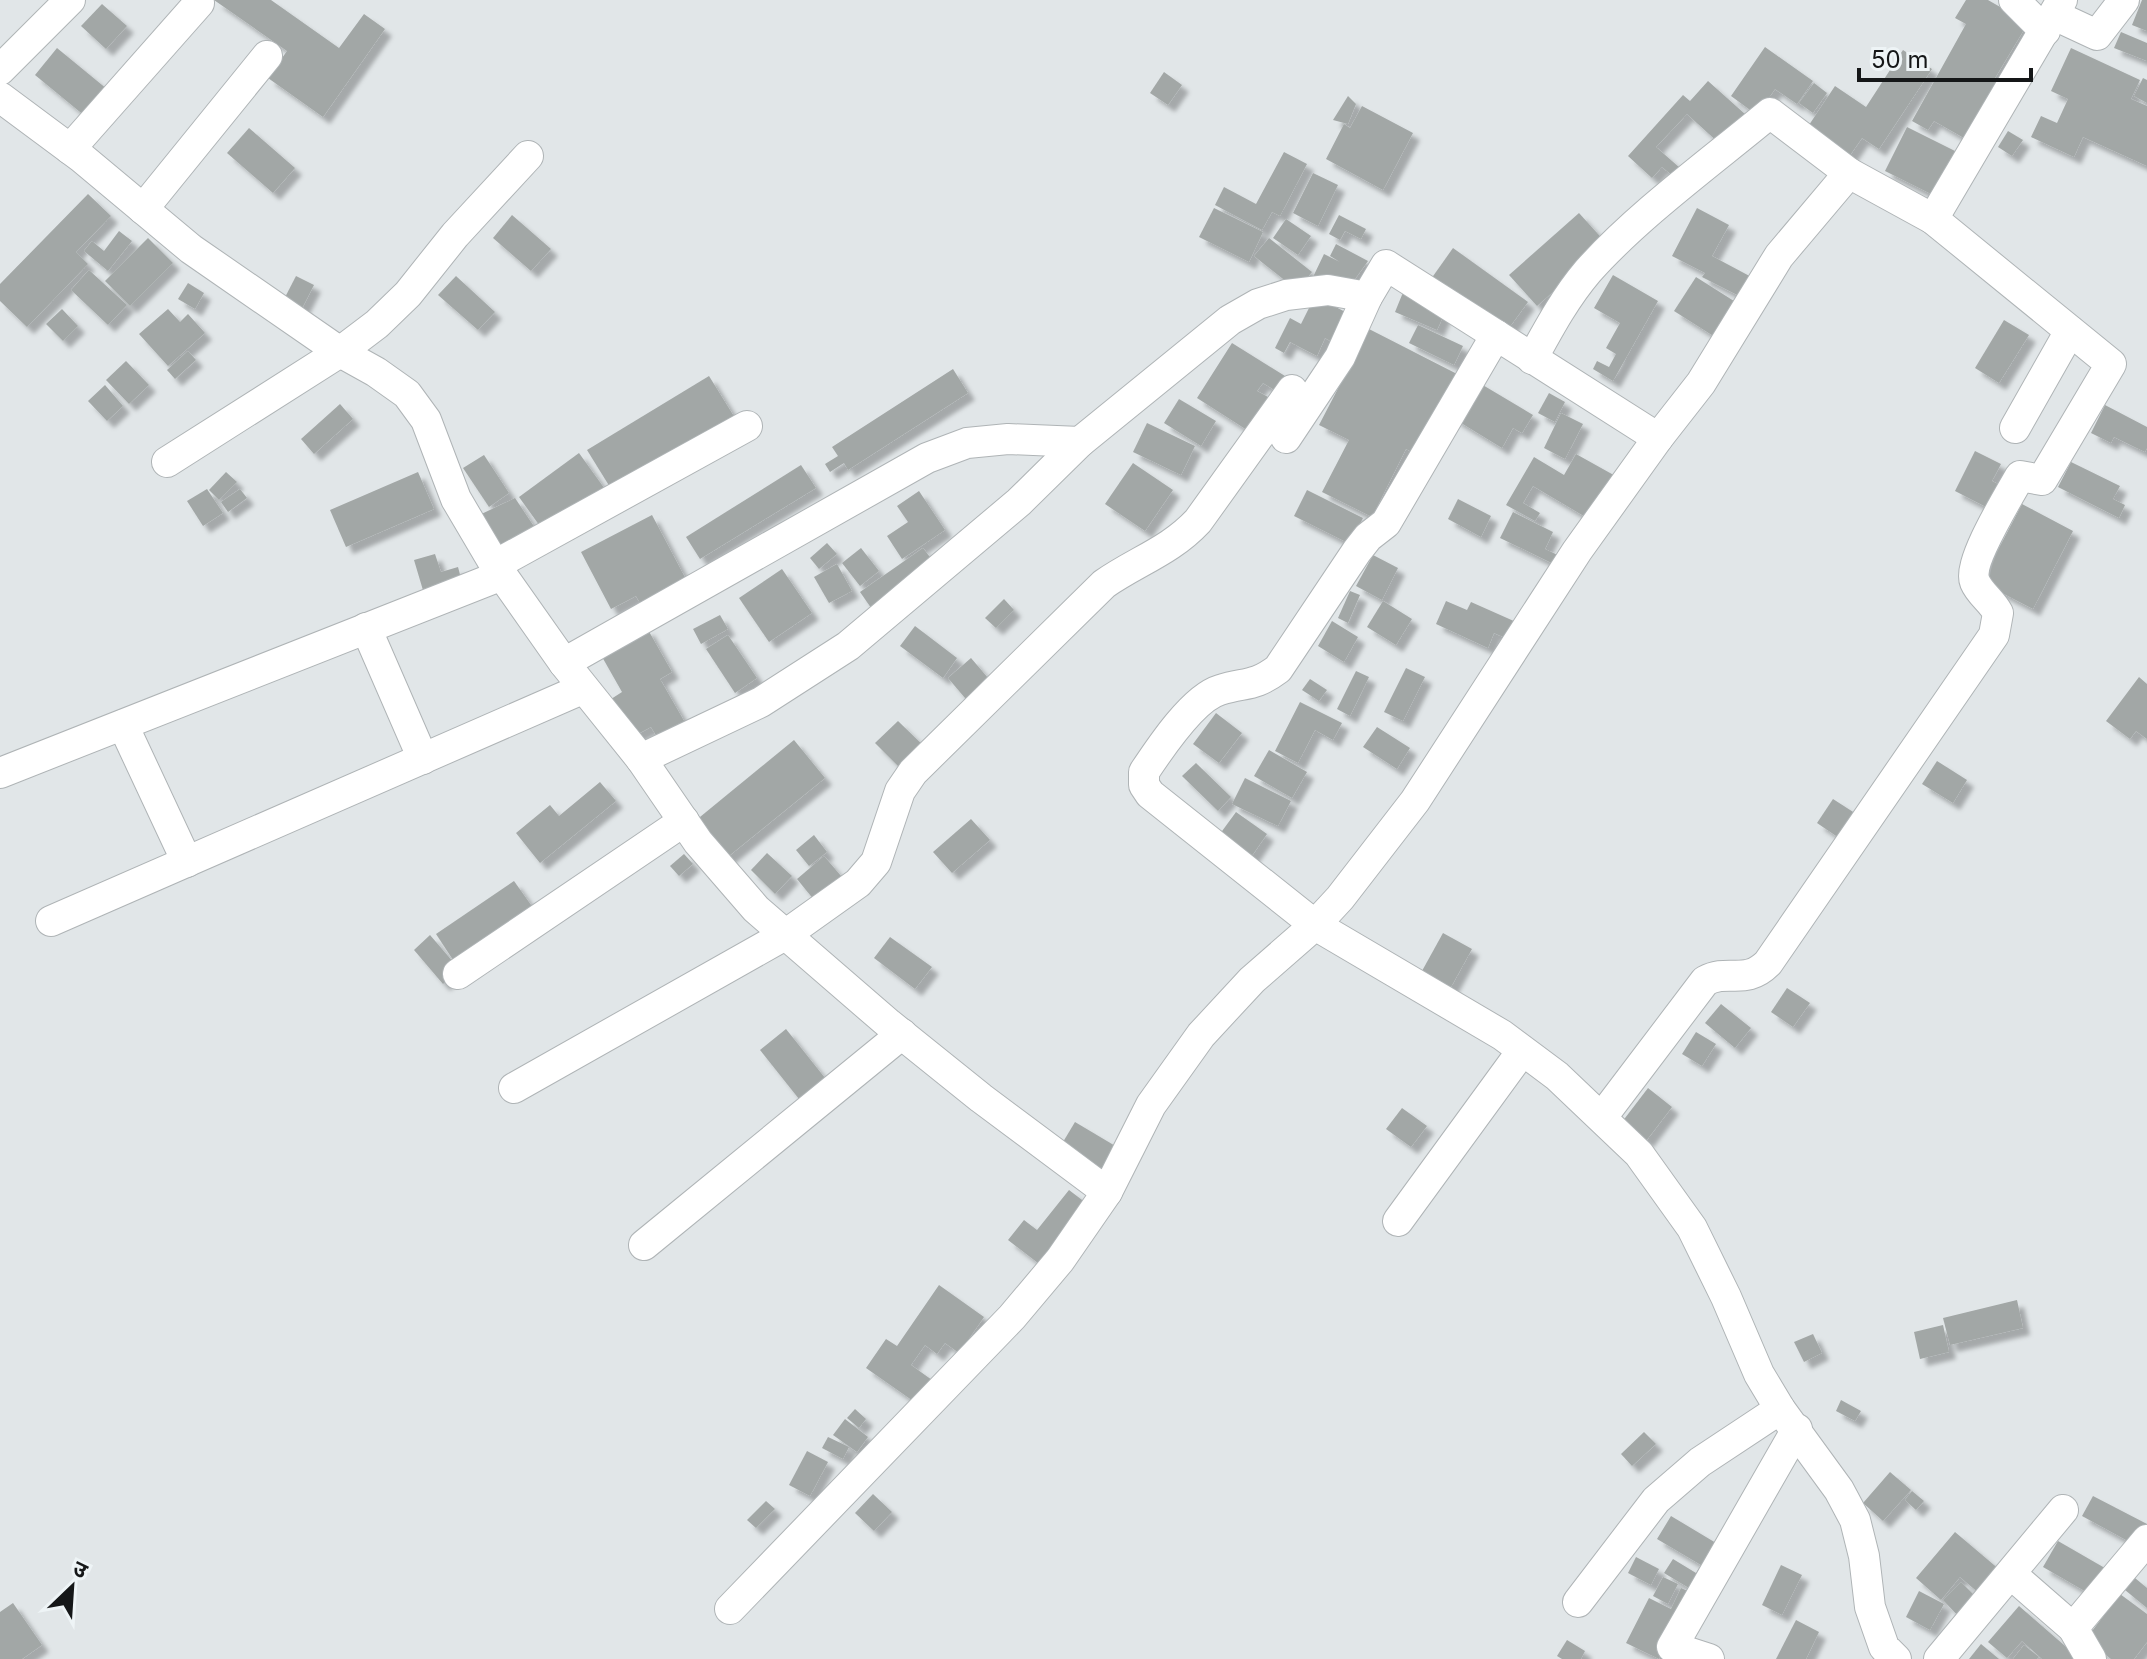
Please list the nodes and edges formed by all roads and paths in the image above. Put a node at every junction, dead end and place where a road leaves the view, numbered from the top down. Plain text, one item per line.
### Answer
1 (70, 0) edge
2 (2014, 0) edge
3 (2124, 0) edge
4 (199, 3) dead end
5 (2054, 15) edge
6 (267, 56) dead end
7 (0, 70) edge
8 (0, 97) edge
9 (70, 149) junction
10 (528, 156) dead end
11 (1849, 173) junction
12 (143, 209) junction
13 (1933, 219) junction
14 (1367, 297) junction
15 (2070, 331) junction
16 (1496, 335) junction
17 (340, 352) junction
18 (1532, 359) junction
19 (1292, 390) dead end
20 (747, 426) dead end
21 (2015, 428) dead end
22 (1286, 438) dead end
23 (1658, 438) junction
24 (1080, 442) junction
25 (167, 462) dead end
26 (499, 570) junction
27 (366, 628) junction
28 (564, 663) junction
29 (582, 689) junction
30 (123, 725) junction
31 (423, 759) junction
32 (641, 759) junction
33 (0, 773) edge
34 (684, 821) junction
35 (187, 862) junction
36 (51, 921) dead end
37 (1315, 925) junction
38 (785, 935) junction
39 (458, 974) dead end
40 (902, 1034) junction
41 (1522, 1051) junction
42 (514, 1088) dead end
43 (1602, 1117) junction
44 (1107, 1192) junction
45 (1398, 1221) dead end
46 (644, 1245) dead end
47 (1788, 1419) junction
48 (2063, 1510) dead end
49 (2147, 1540) edge
50 (2011, 1574) junction
51 (1578, 1602) dead end
52 (730, 1609) dead end
53 (2073, 1628) junction
54 (1668, 1653) edge
55 (1709, 1659) edge
56 (1896, 1659) edge
57 (1939, 1659) edge
58 (2091, 1659) edge

1 - 7 street
2 - 5 street
3 - 5 street
4 - 9 street
5 - 13 street
6 - 12 street
8 - 9 street
9 - 12 street
10 - 17 street
11 - 13 street
11 - 18 street
11 - 23 street
12 - 17 street
13 - 15 street
14 - 16 street
14 - 22 street
14 - 24 street
15 - 21 street
15 - 43 street
16 - 18 street
16 - 37 street
17 - 25 street
17 - 26 street
18 - 23 street
19 - 38 street
20 - 26 street
23 - 37 street
24 - 28 street
24 - 32 street
26 - 27 street
26 - 28 street
27 - 30 street
27 - 31 street
28 - 29 street
29 - 31 street
29 - 32 street
30 - 33 street
30 - 35 street
31 - 35 street
32 - 34 street
34 - 38 street
34 - 39 street
35 - 36 street
37 - 41 street
37 - 44 street
38 - 40 street
38 - 42 street
40 - 44 street
40 - 46 street
41 - 43 street
41 - 45 street
43 - 47 street
44 - 52 street
47 - 51 street
47 - 54 street
47 - 56 street
48 - 50 street
49 - 53 street
50 - 53 street
50 - 57 street
53 - 58 street
54 - 55 street

